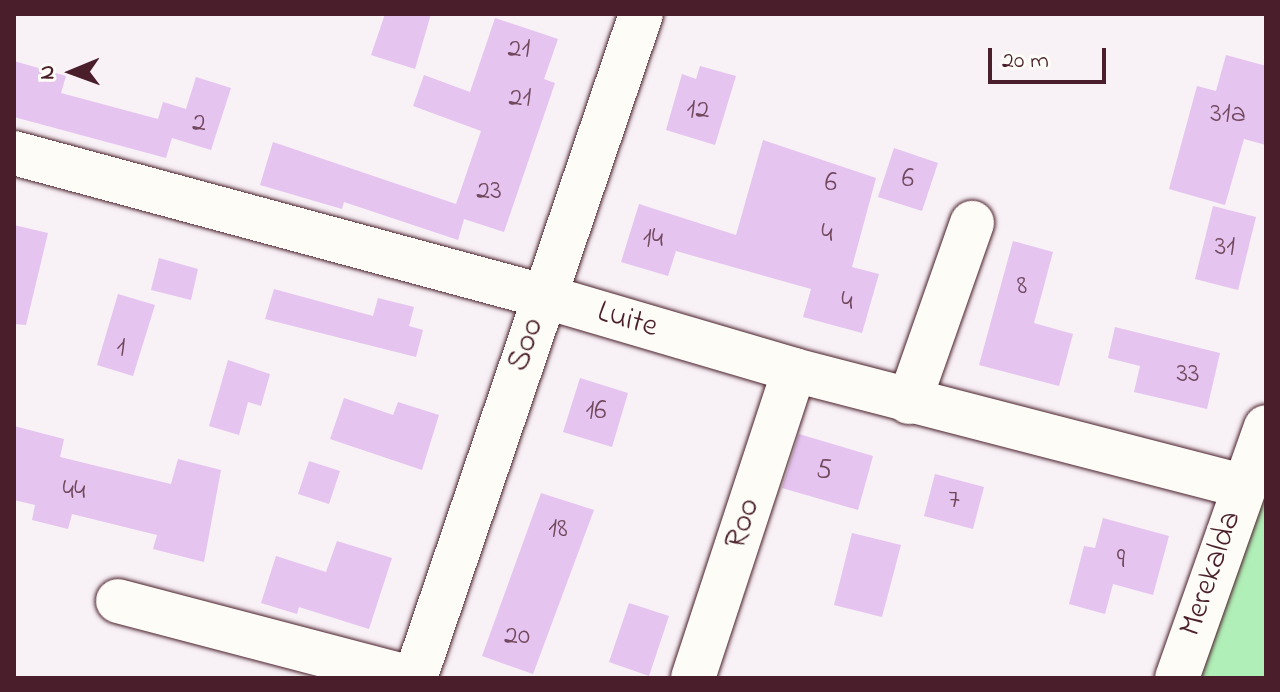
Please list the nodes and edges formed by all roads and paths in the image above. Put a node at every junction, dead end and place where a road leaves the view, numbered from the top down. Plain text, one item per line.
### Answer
1 (630, 17) edge
2 (14, 153) edge
3 (972, 223) dead end
4 (543, 296) junction
5 (794, 370) junction
6 (909, 402) junction
7 (1266, 427) edge
8 (1242, 486) junction
9 (118, 601) dead end
10 (413, 678) edge
11 (693, 678) edge
12 (1177, 678) edge

1 - 4 street, Soo
2 - 4 street, Luite
3 - 6 street
4 - 5 street, Luite
4 - 10 street, Soo
5 - 6 street, Luite
5 - 11 street, Roo
6 - 8 street, Luite
7 - 8 street, Merekalda
8 - 12 street, Merekalda
9 - 10 street

